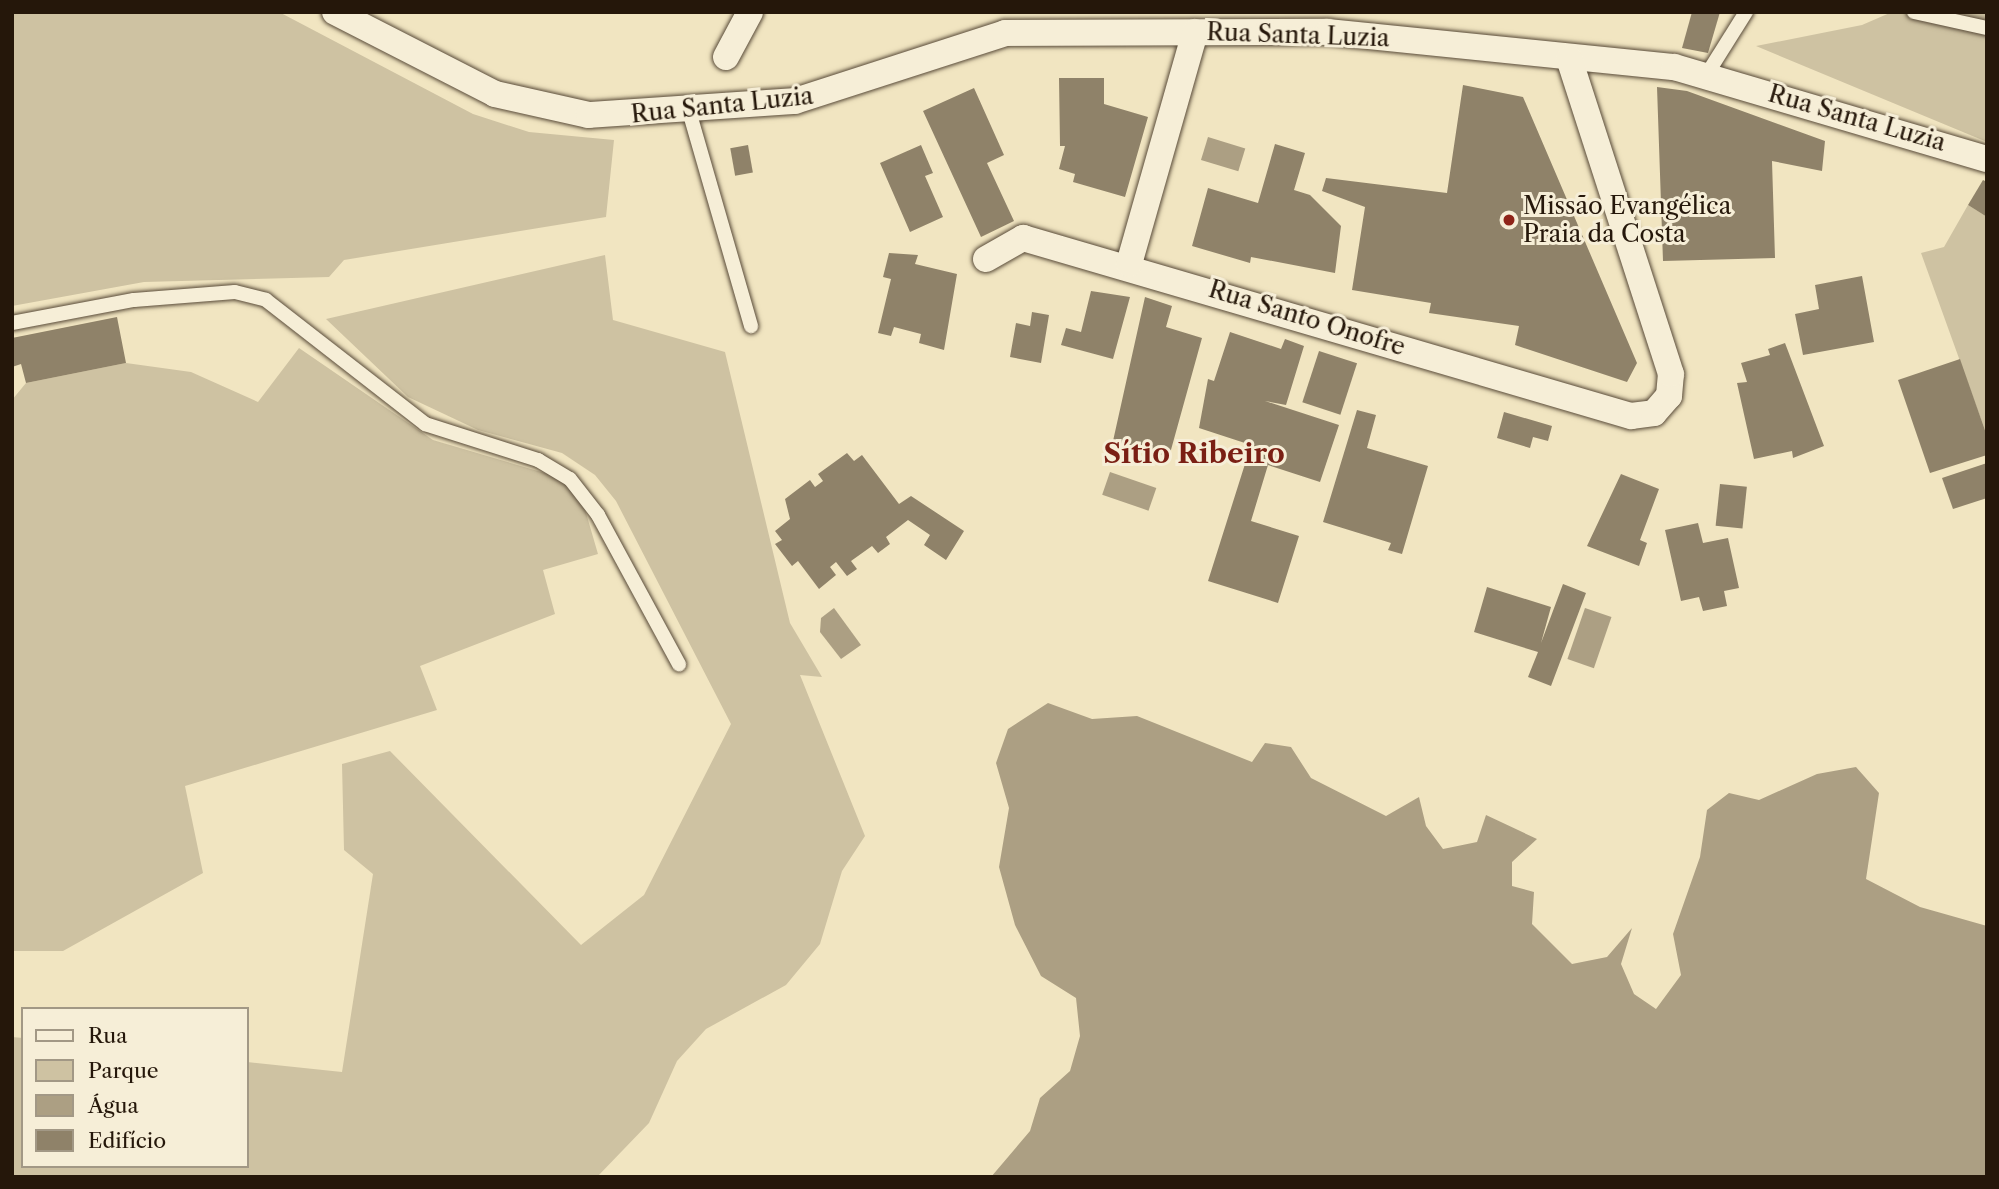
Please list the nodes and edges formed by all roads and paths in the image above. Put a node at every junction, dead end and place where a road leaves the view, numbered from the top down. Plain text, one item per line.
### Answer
1 (750, 12) edge
2 (1746, 12) edge
3 (1914, 12) edge
4 (339, 13) edge
5 (1987, 28) edge
6 (1195, 32) junction
7 (726, 57) dead end
8 (1569, 59) junction
9 (1707, 74) junction
10 (689, 111) junction
11 (1987, 159) edge
12 (986, 259) dead end
13 (1129, 264) junction
14 (12, 323) edge
15 (751, 327) dead end
16 (679, 664) dead end

1 - 7 street
2 - 9 lane
3 - 5 lane
4 - 10 street, Rua Santa Luzia
6 - 8 street, Rua Santa Luzia
6 - 10 street, Rua Santa Luzia
6 - 13 street
8 - 9 street, Rua Santa Luzia
8 - 13 street, Rua Santo Onofre
9 - 11 street, Rua Santa Luzia
10 - 15 lane
12 - 13 street, Rua Santo Onofre
14 - 16 lane

